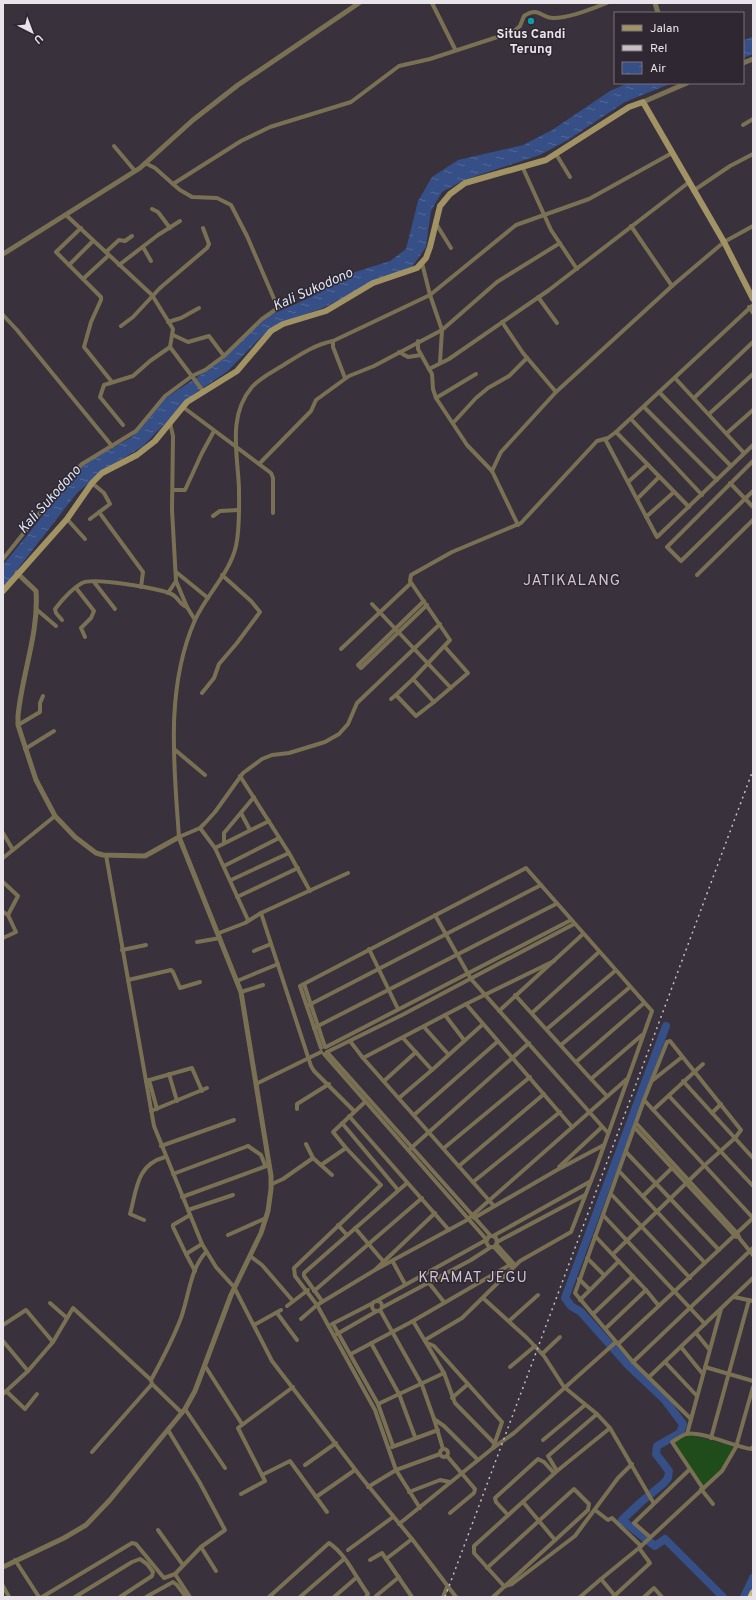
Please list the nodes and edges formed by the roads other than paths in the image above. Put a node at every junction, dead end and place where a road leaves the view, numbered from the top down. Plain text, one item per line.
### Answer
1 (359, 3) edge
2 (432, 3) edge
3 (607, 3) edge
4 (455, 49) junction
5 (677, 85) edge
6 (643, 102) junction
7 (753, 118) edge
8 (743, 125) dead end
9 (114, 146) dead end
10 (672, 153) junction
11 (556, 154) junction
12 (753, 154) edge
13 (522, 166) junction
14 (141, 167) junction
15 (570, 177) dead end
16 (688, 183) junction
17 (173, 184) junction
18 (693, 191) junction
19 (152, 209) dead end
20 (66, 215) junction
21 (543, 215) junction
22 (180, 221) dead end
23 (435, 221) junction
24 (631, 226) junction
25 (753, 226) edge
26 (81, 228) junction
27 (170, 228) junction
28 (203, 228) dead end
29 (132, 236) dead end
30 (93, 240) junction
31 (724, 242) junction
32 (560, 243) junction
33 (143, 246) junction
34 (451, 248) dead end
35 (107, 253) junction
36 (3, 254) edge
37 (151, 262) dead end
38 (422, 263) junction
39 (69, 265) junction
40 (119, 265) junction
41 (577, 268) junction
42 (82, 279) junction
43 (672, 286) junction
44 (152, 295) junction
45 (430, 295) junction
46 (538, 297) junction
47 (753, 299) edge
48 (751, 306) edge
49 (199, 308) dead end
50 (753, 313) edge
51 (3, 315) edge
52 (168, 322) junction
53 (502, 322) junction
54 (558, 323) dead end
55 (122, 326) dead end
56 (442, 330) junction
57 (172, 335) junction
58 (333, 341) junction
59 (418, 341) junction
60 (753, 342) edge
61 (170, 347) junction
62 (399, 352) junction
63 (421, 355) junction
64 (224, 356) junction
65 (527, 358) junction
66 (440, 362) junction
67 (429, 369) junction
68 (476, 374) dead end
69 (753, 374) edge
70 (192, 376) junction
71 (346, 378) junction
72 (675, 378) junction
73 (112, 382) junction
74 (202, 391) junction
75 (556, 392) junction
76 (659, 392) junction
77 (436, 398) junction
78 (694, 398) junction
79 (183, 407) junction
80 (644, 407) junction
81 (753, 410) edge
82 (709, 414) junction
83 (631, 419) junction
84 (453, 423) junction
85 (170, 424) junction
86 (123, 425) dead end
87 (214, 431) junction
88 (616, 432) junction
89 (727, 433) junction
90 (605, 439) junction
91 (753, 445) edge
92 (112, 446) junction
93 (235, 446) junction
94 (744, 453) junction
95 (753, 461) edge
96 (260, 463) junction
97 (647, 465) junction
98 (731, 466) junction
99 (492, 471) junction
100 (659, 478) junction
101 (717, 480) junction
102 (628, 482) junction
103 (92, 483) junction
104 (730, 483) junction
105 (173, 490) junction
106 (753, 491) edge
107 (674, 492) junction
108 (702, 495) junction
109 (637, 499) junction
110 (745, 499) junction
111 (689, 507) junction
112 (753, 507) edge
113 (238, 510) junction
114 (99, 512) junction
115 (273, 513) dead end
116 (213, 516) dead end
117 (646, 517) junction
118 (67, 519) junction
119 (90, 519) dead end
120 (753, 520) edge
121 (518, 526) junction
122 (85, 540) dead end
123 (4, 556) edge
124 (176, 572) junction
125 (17, 573) junction
126 (222, 575) junction
127 (697, 575) dead end
128 (176, 581) junction
129 (94, 582) junction
130 (411, 583) junction
131 (141, 587) junction
132 (76, 588) junction
133 (3, 591) edge
134 (168, 593) junction
135 (208, 598) junction
136 (425, 603) junction
137 (372, 604) dead end
138 (187, 607) junction
139 (36, 609) junction
140 (115, 609) dead end
141 (381, 612) junction
142 (62, 620) dead end
143 (195, 620) junction
144 (440, 624) junction
145 (56, 626) dead end
146 (398, 630) junction
147 (85, 637) dead end
148 (415, 647) junction
149 (445, 647) junction
150 (341, 649) dead end
151 (429, 663) junction
152 (413, 679) junction
153 (452, 688) junction
154 (202, 693) dead end
155 (396, 695) junction
156 (43, 696) dead end
157 (391, 699) dead end
158 (434, 702) junction
159 (18, 725) junction
160 (54, 731) dead end
161 (25, 749) junction
162 (174, 749) junction
163 (206, 775) dead end
164 (240, 776) junction
165 (254, 797) junction
166 (241, 813) junction
167 (53, 817) junction
168 (269, 820) junction
169 (200, 828) junction
170 (250, 830) junction
171 (3, 833) edge
172 (180, 837) junction
173 (280, 838) junction
174 (224, 843) junction
175 (215, 848) junction
176 (13, 850) junction
177 (289, 853) junction
178 (106, 855) junction
179 (3, 858) edge
180 (224, 866) junction
181 (298, 868) junction
182 (348, 873) dead end
183 (231, 880) junction
184 (3, 882) edge
185 (541, 885) junction
186 (310, 891) junction
187 (237, 897) junction
188 (556, 904) junction
189 (3, 912) edge
190 (261, 913) junction
191 (8, 915) junction
192 (436, 915) junction
193 (248, 920) junction
194 (571, 920) junction
195 (574, 924) junction
196 (446, 934) junction
197 (583, 934) junction
198 (219, 935) junction
199 (3, 938) edge
200 (197, 942) dead end
201 (271, 944) junction
202 (146, 945) dead end
203 (369, 949) junction
204 (122, 950) junction
205 (254, 951) dead end
206 (599, 952) junction
207 (456, 954) junction
208 (554, 961) junction
209 (278, 964) junction
210 (378, 969) junction
211 (615, 971) junction
212 (467, 973) junction
213 (471, 979) junction
214 (128, 980) junction
215 (237, 981) junction
216 (200, 982) dead end
217 (264, 986) dead end
218 (630, 987) junction
219 (388, 989) junction
220 (241, 992) junction
221 (485, 994) junction
222 (515, 995) junction
223 (644, 1003) junction
224 (466, 1004) junction
225 (309, 1005) junction
226 (398, 1009) junction
227 (499, 1011) junction
228 (532, 1013) junction
229 (445, 1015) junction
230 (482, 1025) junction
231 (316, 1027) junction
232 (424, 1027) junction
233 (547, 1029) junction
234 (642, 1035) junction
235 (403, 1038) junction
236 (464, 1040) junction
237 (350, 1041) junction
238 (497, 1042) junction
239 (529, 1043) junction
240 (562, 1045) junction
241 (324, 1050) junction
242 (416, 1052) junction
243 (448, 1054) junction
244 (682, 1056) junction
245 (363, 1058) junction
246 (512, 1058) junction
247 (309, 1059) junction
248 (576, 1062) junction
249 (703, 1064) dead end
250 (432, 1070) junction
251 (694, 1071) junction
252 (169, 1074) junction
253 (530, 1077) junction
254 (591, 1079) junction
255 (627, 1079) junction
256 (147, 1080) junction
257 (653, 1080) junction
258 (384, 1081) junction
259 (683, 1081) junction
260 (256, 1084) junction
261 (329, 1084) junction
262 (207, 1088) dead end
263 (202, 1091) junction
264 (544, 1094) junction
265 (607, 1096) junction
266 (668, 1096) junction
267 (399, 1098) junction
268 (644, 1100) junction
269 (177, 1101) junction
270 (365, 1102) junction
271 (721, 1104) junction
272 (157, 1109) junction
273 (297, 1109) dead end
274 (653, 1110) junction
275 (151, 1111) junction
276 (354, 1111) junction
277 (560, 1112) junction
278 (590, 1112) junction
279 (712, 1113) junction
280 (414, 1115) junction
281 (350, 1116) junction
282 (234, 1120) dead end
283 (342, 1123) junction
284 (636, 1126) junction
285 (572, 1127) junction
286 (602, 1127) junction
287 (429, 1131) junction
288 (608, 1133) junction
289 (735, 1138) junction
290 (251, 1141) dead end
291 (306, 1144) dead end
292 (604, 1145) junction
293 (161, 1146) junction
294 (248, 1146) junction
295 (346, 1148) junction
296 (444, 1148) junction
297 (410, 1149) junction
298 (721, 1151) junction
299 (626, 1152) junction
300 (165, 1157) junction
301 (313, 1158) junction
302 (753, 1158) edge
303 (267, 1165) junction
304 (321, 1165) junction
305 (705, 1165) junction
306 (459, 1166) junction
307 (673, 1168) junction
308 (557, 1170) junction
309 (619, 1171) junction
310 (173, 1174) junction
311 (332, 1175) dead end
312 (591, 1181) junction
313 (407, 1182) junction
314 (473, 1182) junction
315 (687, 1182) junction
316 (658, 1183) junction
317 (272, 1184) junction
318 (753, 1186) edge
319 (398, 1190) junction
320 (611, 1194) junction
321 (233, 1195) dead end
322 (586, 1195) junction
323 (182, 1196) junction
324 (643, 1196) junction
325 (422, 1198) junction
326 (672, 1198) junction
327 (490, 1200) junction
328 (494, 1206) junction
329 (188, 1210) junction
330 (657, 1212) junction
331 (436, 1213) junction
332 (190, 1215) junction
333 (603, 1215) junction
334 (473, 1217) junction
335 (266, 1218) junction
336 (144, 1220) dead end
337 (467, 1220) junction
338 (338, 1225) junction
339 (641, 1225) junction
340 (355, 1228) junction
341 (449, 1230) junction
342 (736, 1234) junction
343 (228, 1235) dead end
344 (347, 1235) junction
345 (492, 1235) junction
346 (596, 1236) junction
347 (486, 1240) junction
348 (627, 1240) junction
349 (202, 1244) junction
350 (368, 1244) junction
351 (495, 1245) junction
352 (720, 1250) junction
353 (752, 1251) edge
354 (206, 1252) junction
355 (186, 1254) junction
356 (613, 1254) junction
357 (250, 1256) junction
358 (586, 1258) junction
359 (383, 1261) junction
360 (619, 1261) junction
361 (393, 1262) junction
362 (706, 1264) junction
363 (513, 1265) junction
364 (375, 1270) junction
365 (194, 1271) junction
366 (604, 1275) junction
367 (633, 1276) junction
368 (690, 1278) junction
369 (753, 1278) edge
370 (579, 1279) junction
371 (429, 1283) junction
372 (405, 1284) junction
373 (234, 1287) junction
374 (311, 1287) junction
375 (589, 1289) junction
376 (646, 1290) junction
377 (306, 1291) junction
378 (674, 1291) junction
379 (314, 1292) junction
380 (538, 1295) dead end
381 (734, 1297) junction
382 (483, 1298) junction
383 (378, 1300) junction
384 (580, 1300) junction
385 (293, 1301) junction
386 (322, 1301) junction
387 (751, 1301) edge
388 (444, 1302) junction
389 (50, 1303) dead end
390 (373, 1303) junction
391 (317, 1305) junction
392 (288, 1306) dead end
393 (659, 1306) junction
394 (380, 1309) junction
395 (690, 1309) junction
396 (721, 1309) junction
397 (593, 1314) junction
398 (68, 1318) junction
399 (301, 1319) dead end
400 (412, 1321) junction
401 (509, 1321) junction
402 (333, 1324) junction
403 (705, 1324) junction
404 (3, 1325) edge
405 (254, 1325) junction
406 (328, 1327) junction
407 (606, 1328) junction
408 (392, 1331) junction
409 (339, 1333) junction
410 (696, 1333) junction
411 (333, 1336) junction
412 (560, 1337) dead end
413 (297, 1340) dead end
414 (3, 1341) edge
415 (53, 1342) junction
416 (426, 1342) junction
417 (371, 1343) junction
418 (614, 1344) junction
419 (535, 1346) junction
420 (680, 1347) junction
421 (709, 1349) junction
422 (351, 1354) junction
423 (542, 1354) junction
424 (633, 1362) junction
425 (665, 1362) junction
426 (204, 1366) junction
427 (510, 1367) dead end
428 (705, 1367) junction
429 (28, 1371) junction
430 (444, 1373) junction
431 (702, 1373) junction
432 (728, 1374) junction
433 (649, 1377) junction
434 (753, 1381) edge
435 (151, 1382) junction
436 (468, 1384) junction
437 (422, 1385) junction
438 (293, 1387) junction
439 (564, 1387) junction
440 (753, 1387) edge
441 (4, 1392) edge
442 (38, 1394) dead end
443 (399, 1394) junction
444 (697, 1396) junction
445 (452, 1398) junction
446 (378, 1404) junction
447 (585, 1405) junction
448 (183, 1411) junction
449 (598, 1414) junction
450 (434, 1419) junction
451 (690, 1419) junction
452 (242, 1424) junction
453 (610, 1428) junction
454 (168, 1430) junction
455 (438, 1430) junction
456 (687, 1434) junction
457 (415, 1437) junction
458 (711, 1438) junction
459 (543, 1440) dead end
460 (336, 1443) junction
461 (393, 1446) junction
462 (493, 1446) junction
463 (736, 1447) junction
464 (753, 1447) edge
465 (388, 1449) junction
466 (443, 1449) junction
467 (92, 1452) dead end
468 (440, 1454) junction
469 (448, 1456) junction
470 (478, 1460) junction
471 (632, 1464) junction
472 (305, 1465) dead end
473 (225, 1468) dead end
474 (355, 1470) junction
475 (396, 1470) junction
476 (689, 1470) junction
477 (555, 1472) junction
478 (462, 1473) junction
479 (262, 1475) junction
480 (450, 1482) junction
481 (368, 1487) junction
482 (701, 1488) junction
483 (409, 1492) junction
484 (241, 1494) dead end
485 (316, 1497) junction
486 (523, 1502) junction
487 (653, 1502) junction
488 (713, 1504) dead end
489 (420, 1508) junction
490 (595, 1510) junction
491 (327, 1512) dead end
492 (450, 1513) dead end
493 (508, 1515) junction
494 (393, 1517) junction
495 (539, 1521) junction
496 (399, 1524) junction
497 (158, 1530) dead end
498 (412, 1539) junction
499 (648, 1539) junction
500 (555, 1540) junction
501 (640, 1547) junction
502 (201, 1548) junction
503 (348, 1550) dead end
504 (344, 1559) junction
505 (386, 1559) junction
506 (15, 1560) junction
507 (370, 1560) dead end
508 (183, 1565) junction
509 (3, 1567) edge
510 (487, 1568) junction
511 (216, 1571) dead end
512 (175, 1574) junction
513 (399, 1577) junction
514 (356, 1578) junction
515 (601, 1579) junction
516 (3, 1586) edge
517 (504, 1586) junction
518 (447, 1587) junction
519 (275, 1592) junction
520 (753, 1593) edge
521 (376, 1596) edge
522 (614, 1596) edge
523 (9, 1597) edge
524 (39, 1597) edge
525 (42, 1597) edge
526 (75, 1597) edge
527 (120, 1597) edge
528 (146, 1597) edge
529 (185, 1597) edge
530 (190, 1597) edge
531 (269, 1597) edge
532 (278, 1597) edge
533 (300, 1597) edge
534 (334, 1597) edge
535 (366, 1597) edge
536 (412, 1597) edge
537 (443, 1597) edge
538 (456, 1597) edge
539 (493, 1597) edge
540 (580, 1597) edge
541 (644, 1597) edge
542 (662, 1597) edge
543 (751, 1597) edge

1 - 14 street
2 - 4 street
3 - 4 street
4 - 17 street
5 - 6 street
6 - 10 main road
6 - 11 main road
7 - 8 street
9 - 14 street
10 - 16 main road
10 - 21 street
11 - 13 main road
11 - 15 street
12 - 18 street
13 - 21 street
13 - 23 main road
14 - 17 street
14 - 20 street
16 - 18 main road
16 - 24 street
17 - 64 street
18 - 31 main road
19 - 27 street
20 - 26 street
20 - 36 street
21 - 32 street
21 - 45 street
22 - 27 street
23 - 34 street
23 - 38 main road
24 - 41 street
24 - 43 street
25 - 31 street
26 - 30 street
26 - 39 street
27 - 33 street
28 - 44 street
29 - 35 street
30 - 35 street
30 - 39 street
31 - 43 street
31 - 47 main road
32 - 41 street
32 - 56 street
33 - 37 street
33 - 40 street
35 - 40 street
35 - 42 street
38 - 45 street
38 - 74 main road
39 - 42 street
40 - 44 street
41 - 46 street
42 - 73 street
43 - 75 street
44 - 52 street
44 - 55 street
45 - 56 street
45 - 58 street
46 - 53 street
46 - 54 street
48 - 50 street
48 - 72 street
49 - 52 street
51 - 92 street
52 - 57 street
53 - 65 street
53 - 66 street
56 - 59 street
56 - 66 street
57 - 61 street
57 - 64 street
58 - 71 street
58 - 93 street
59 - 62 street
59 - 63 street
60 - 78 street
61 - 70 street
61 - 73 street
62 - 63 street
62 - 71 street
63 - 67 street
64 - 70 street
65 - 75 street
65 - 84 street
66 - 67 street
67 - 77 street
68 - 77 street
69 - 82 street
70 - 74 street
70 - 92 street
71 - 96 street
72 - 76 street
72 - 78 street
73 - 86 street
74 - 79 main road
75 - 99 street
76 - 80 street
76 - 98 street
77 - 84 street
78 - 82 street
79 - 85 main road
79 - 87 street
80 - 83 street
80 - 101 street
81 - 89 street
82 - 89 street
83 - 88 street
83 - 108 street
84 - 99 street
85 - 103 main road
85 - 105 street
87 - 93 street
87 - 105 street
88 - 90 street
88 - 97 street
89 - 94 street
90 - 102 street
90 - 121 street
91 - 94 street
92 - 123 street
93 - 96 street
93 - 113 street
94 - 98 street
95 - 104 street
96 - 115 street
97 - 100 street
97 - 102 street
98 - 101 street
99 - 121 street
100 - 107 street
100 - 109 street
101 - 108 street
102 - 109 street
103 - 114 street
103 - 118 main road
104 - 110 street
104 - 110 street
105 - 124 street
106 - 110 street
107 - 111 street
107 - 117 street
108 - 111 street
109 - 117 street
110 - 112 street
111 - 117 street
113 - 116 street
113 - 126 street
114 - 119 street
114 - 131 street
118 - 122 street
118 - 125 main road
120 - 127 street
121 - 130 street
124 - 128 street
124 - 135 street
125 - 133 main road
125 - 139 street
126 - 135 street
126 - 154 street
128 - 134 street
128 - 138 street
129 - 131 street
129 - 132 street
129 - 140 street
130 - 136 street
130 - 141 street
131 - 134 street
132 - 142 street
132 - 147 street
134 - 138 street
135 - 143 street
136 - 144 street
136 - 146 street
137 - 141 street
138 - 143 street
139 - 145 street
139 - 159 street
141 - 146 street
141 - 150 street
143 - 162 street
144 - 148 street
144 - 149 street
146 - 146 street
146 - 148 street
148 - 151 street
148 - 164 street
149 - 151 street
149 - 153 street
151 - 152 street
151 - 153 street
152 - 155 street
152 - 158 street
153 - 158 street
155 - 157 street
155 - 158 street
156 - 159 street
159 - 161 street
160 - 161 street
161 - 167 street
162 - 163 street
162 - 172 street
164 - 165 street
164 - 169 street
165 - 166 street
165 - 168 street
166 - 170 street
166 - 174 street
167 - 176 street
167 - 178 street
168 - 170 street
168 - 173 street
169 - 172 street
169 - 175 street
170 - 174 street
171 - 176 street
172 - 178 street
172 - 198 street
173 - 177 street
173 - 180 street
174 - 175 street
175 - 180 street
176 - 179 street
177 - 181 street
177 - 183 street
178 - 204 street
180 - 183 street
181 - 186 street
181 - 187 street
182 - 186 street
183 - 187 street
184 - 191 street
185 - 188 street
185 - 192 street
185 - 196 street
186 - 190 street
187 - 193 street
188 - 194 street
188 - 207 street
189 - 191 street
190 - 193 street
190 - 201 street
191 - 199 street
192 - 196 street
192 - 203 street
193 - 198 street
194 - 195 street
194 - 212 street
195 - 197 street
195 - 213 street
196 - 207 street
196 - 210 street
197 - 206 street
197 - 208 street
198 - 200 street
198 - 215 street
201 - 205 street
201 - 209 street
202 - 204 street
203 - 210 street
203 - 225 street
204 - 214 street
206 - 211 street
206 - 228 street
207 - 212 street
207 - 219 street
208 - 221 street
208 - 222 street
209 - 215 street
209 - 247 street
210 - 219 street
210 - 225 street
211 - 218 street
211 - 233 street
212 - 213 street
212 - 226 street
213 - 221 street
213 - 237 street
214 - 216 street
214 - 256 street
215 - 220 street
217 - 220 street
218 - 223 street
218 - 240 street
219 - 226 street
219 - 231 street
220 - 260 street
221 - 224 street
221 - 227 street
222 - 227 street
222 - 228 street
223 - 234 street
223 - 248 street
224 - 229 street
224 - 230 street
225 - 231 street
226 - 241 street
227 - 239 street
228 - 233 street
229 - 232 street
229 - 236 street
230 - 236 street
230 - 238 street
231 - 241 street
232 - 235 street
232 - 243 street
233 - 240 street
234 - 254 street
234 - 255 street
235 - 242 street
235 - 245 street
236 - 243 street
237 - 241 street
237 - 245 street
238 - 246 street
238 - 280 street
239 - 246 street
239 - 278 street
240 - 248 street
241 - 247 street
241 - 270 street
241 - 297 street
242 - 250 street
242 - 258 street
243 - 250 street
244 - 251 street
244 - 257 street
244 - 257 street
245 - 258 street
246 - 253 street
246 - 287 street
247 - 260 street
247 - 261 street
248 - 254 street
249 - 251 street
250 - 267 street
251 - 259 street
251 - 271 street
252 - 256 street
252 - 263 street
252 - 269 street
253 - 264 street
253 - 296 street
254 - 265 street
255 - 265 street
255 - 288 street
256 - 272 street
256 - 275 street
257 - 268 street
258 - 267 street
259 - 266 street
259 - 279 street
260 - 303 street
261 - 273 street
261 - 276 street
262 - 263 street
263 - 269 street
264 - 277 street
264 - 306 street
265 - 278 street
266 - 274 street
266 - 298 street
267 - 280 street
268 - 274 street
268 - 284 street
269 - 272 street
270 - 276 street
270 - 297 street
271 - 279 street
271 - 289 street
272 - 275 street
274 - 305 street
275 - 293 street
276 - 281 street
277 - 285 street
277 - 314 street
278 - 285 street
278 - 286 street
279 - 289 street
280 - 287 street
281 - 283 street
281 - 313 street
282 - 293 street
283 - 295 street
283 - 319 street
284 - 299 street
284 - 307 street
285 - 327 street
286 - 288 street
286 - 308 street
287 - 296 street
287 - 297 street
288 - 292 street
289 - 298 street
289 - 302 street
290 - 294 street
291 - 301 street
292 - 308 street
292 - 312 street
293 - 300 street
294 - 303 street
294 - 310 street
295 - 304 street
295 - 338 street
296 - 306 street
297 - 334 street
297 - 337 street
298 - 305 street
298 - 318 street
299 - 309 street
299 - 316 street
300 - 310 street
300 - 336 street
301 - 304 street
301 - 317 street
303 - 317 street
303 - 323 street
304 - 311 street
305 - 315 street
305 - 342 street
306 - 314 street
307 - 315 street
307 - 316 street
308 - 328 street
309 - 320 street
309 - 324 street
310 - 323 street
312 - 322 street
312 - 345 street
313 - 319 street
313 - 325 street
314 - 327 street
315 - 326 street
315 - 342 street
316 - 324 street
316 - 326 street
317 - 335 street
319 - 340 street
320 - 333 street
320 - 339 street
321 - 329 street
322 - 351 street
322 - 363 street
323 - 329 street
324 - 330 street
325 - 331 street
325 - 350 street
326 - 330 street
326 - 352 street
327 - 328 street
327 - 334 street
328 - 334 street
329 - 332 street
330 - 339 street
330 - 362 street
331 - 341 street
331 - 359 street
332 - 349 street
332 - 355 street
333 - 346 street
333 - 348 street
334 - 337 street
334 - 345 street
335 - 343 street
335 - 357 street
337 - 341 street
337 - 347 street
338 - 344 street
338 - 377 street
339 - 348 street
339 - 368 street
340 - 344 street
340 - 350 street
341 - 361 street
342 - 352 street
342 - 353 street
344 - 374 street
345 - 347 street
345 - 351 street
346 - 356 street
346 - 358 street
347 - 351 street
347 - 372 street
348 - 356 street
348 - 378 street
349 - 354 street
349 - 355 street
350 - 359 street
350 - 379 street
351 - 363 street
351 - 371 street
352 - 362 street
353 - 395 street
354 - 365 street
354 - 373 street
355 - 365 street
356 - 360 street
357 - 373 street
357 - 385 street
358 - 366 street
358 - 370 street
359 - 364 street
360 - 366 street
360 - 367 street
361 - 364 street
361 - 372 street
362 - 368 street
363 - 382 street
363 - 388 street
364 - 386 street
365 - 435 street
366 - 375 street
367 - 376 street
367 - 397 street
368 - 378 street
369 - 381 street
370 - 375 street
370 - 384 street
371 - 388 street
371 - 394 street
372 - 383 street
373 - 405 street
373 - 426 street
374 - 377 street
374 - 379 street
375 - 384 street
376 - 393 street
376 - 407 street
377 - 385 street
377 - 391 street
378 - 393 street
378 - 395 street
379 - 386 street
380 - 401 street
381 - 387 street
381 - 396 street
382 - 401 street
382 - 416 street
383 - 390 street
383 - 394 street
384 - 397 street
385 - 392 street
386 - 391 street
387 - 432 street
388 - 400 street
389 - 398 street
390 - 394 street
390 - 402 street
391 - 399 street
391 - 406 street
393 - 418 street
394 - 408 street
394 - 409 street
395 - 403 street
395 - 424 street
396 - 403 street
396 - 421 street
397 - 407 street
398 - 415 street
398 - 435 street
400 - 408 street
400 - 416 street
401 - 419 street
402 - 406 street
402 - 409 street
403 - 410 street
404 - 415 street
405 - 413 street
405 - 438 street
406 - 411 street
407 - 418 street
408 - 417 street
408 - 437 street
409 - 411 street
409 - 422 street
410 - 420 street
410 - 421 street
411 - 465 street
412 - 423 street
414 - 429 street
415 - 429 street
416 - 430 street
416 - 436 street
417 - 422 street
417 - 443 street
418 - 424 street
418 - 439 street
419 - 423 street
419 - 427 street
420 - 425 street
420 - 431 street
421 - 428 street
422 - 446 street
423 - 439 street
424 - 433 street
425 - 433 street
425 - 444 street
426 - 448 street
426 - 452 street
428 - 431 street
428 - 432 street
429 - 441 street
430 - 437 street
430 - 445 street
431 - 444 street
432 - 434 street
432 - 458 street
433 - 451 street
435 - 448 street
435 - 467 street
436 - 445 street
436 - 462 street
437 - 443 street
437 - 450 street
438 - 452 street
438 - 460 street
439 - 447 street
439 - 462 street
440 - 463 street
441 - 442 street
443 - 446 street
443 - 457 street
444 - 451 street
445 - 462 street
446 - 461 street
447 - 449 street
447 - 459 street
448 - 454 street
448 - 473 street
449 - 453 street
449 - 477 street
450 - 455 street
450 - 470 street
451 - 456 street
452 - 479 street
453 - 471 street
453 - 477 street
454 - 502 street
454 - 506 street
455 - 457 street
455 - 466 street
456 - 458 street
456 - 476 street
457 - 461 street
458 - 463 street
460 - 472 street
460 - 474 street
461 - 465 street
462 - 470 street
463 - 464 street
463 - 482 street
465 - 475 street
466 - 468 street
466 - 469 street
468 - 469 street
468 - 475 street
469 - 478 street
470 - 478 street
471 - 487 street
471 - 490 street
474 - 481 street
474 - 485 street
475 - 481 street
475 - 483 street
476 - 482 street
476 - 487 street
477 - 486 street
477 - 493 street
478 - 480 street
478 - 492 street
479 - 484 street
479 - 485 street
480 - 483 street
480 - 489 street
481 - 494 street
482 - 488 street
482 - 499 street
483 - 489 street
485 - 491 street
486 - 493 street
486 - 495 street
487 - 499 street
489 - 496 street
490 - 501 street
490 - 517 street
493 - 510 street
494 - 496 street
494 - 503 street
495 - 500 street
495 - 500 street
495 - 510 street
496 - 498 street
497 - 508 street
498 - 505 street
498 - 518 street
499 - 501 street
500 - 517 street
501 - 515 street
501 - 522 street
502 - 508 street
502 - 511 street
504 - 514 street
504 - 519 street
504 - 533 street
505 - 507 street
505 - 513 street
506 - 509 street
506 - 524 street
508 - 512 street
510 - 517 street
512 - 525 street
512 - 530 street
513 - 521 street
513 - 536 street
514 - 534 street
514 - 535 street
515 - 522 street
515 - 540 street
516 - 523 street
517 - 539 street
518 - 537 street
518 - 538 street
519 - 531 street
519 - 532 street
520 - 543 highway
526 - 527 street
528 - 529 street
541 - 542 street

